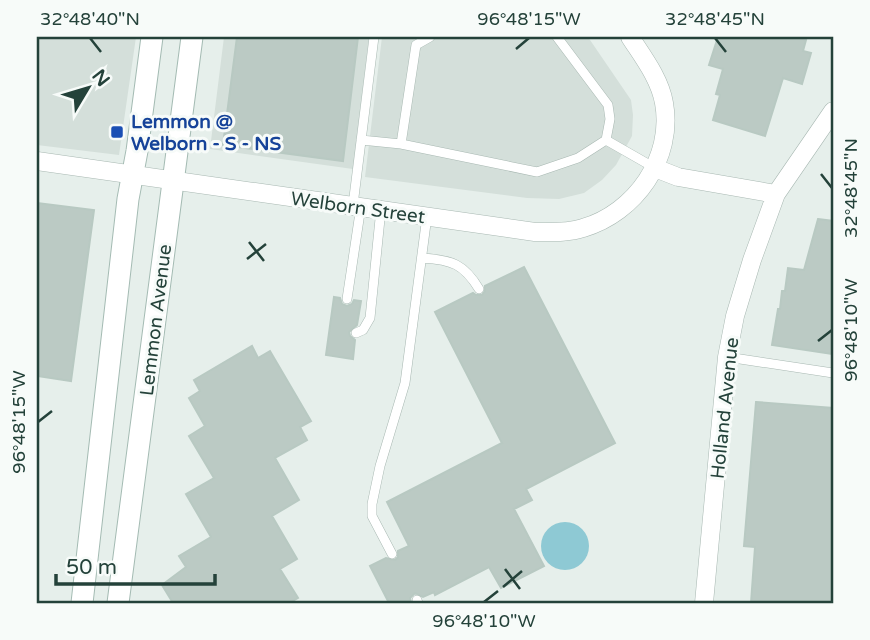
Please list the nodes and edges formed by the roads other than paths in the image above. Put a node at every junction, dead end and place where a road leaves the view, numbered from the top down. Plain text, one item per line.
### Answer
1 (152, 37) edge
2 (192, 37) edge
3 (374, 37) edge
4 (430, 37) edge
5 (557, 37) edge
6 (630, 37) edge
7 (833, 111) edge
8 (361, 140) junction
9 (606, 140) junction
10 (401, 144) junction
11 (37, 161) edge
12 (655, 168) junction
13 (132, 174) junction
14 (173, 181) junction
15 (776, 194) junction
16 (357, 206) junction
17 (381, 209) junction
18 (427, 216) junction
19 (423, 258) junction
20 (479, 289) dead end
21 (347, 299) dead end
22 (356, 333) dead end
23 (727, 357) junction
24 (833, 373) edge
25 (392, 554) dead end
26 (82, 603) edge
27 (118, 603) edge
28 (704, 603) edge

1 - 13 main road, Lemmon Avenue
2 - 14 main road, Lemmon Avenue
3 - 8 lane
4 - 10 lane
5 - 9 lane
6 - 12 street
7 - 15 street, Holland Avenue
8 - 10 lane
8 - 16 lane
9 - 10 lane
9 - 12 lane
11 - 13 street, Welborn Street
12 - 15 street
12 - 18 street, Welborn Street
13 - 14 street, Welborn Street
13 - 26 main road, Lemmon Avenue
14 - 16 street, Welborn Street
14 - 27 main road, Lemmon Avenue
15 - 23 street, Holland Avenue
16 - 17 street, Welborn Street
16 - 21 lane
17 - 18 street, Welborn Street
17 - 22 lane
18 - 19 lane
19 - 20 lane
19 - 25 lane
23 - 24 lane
23 - 28 street, Holland Avenue

